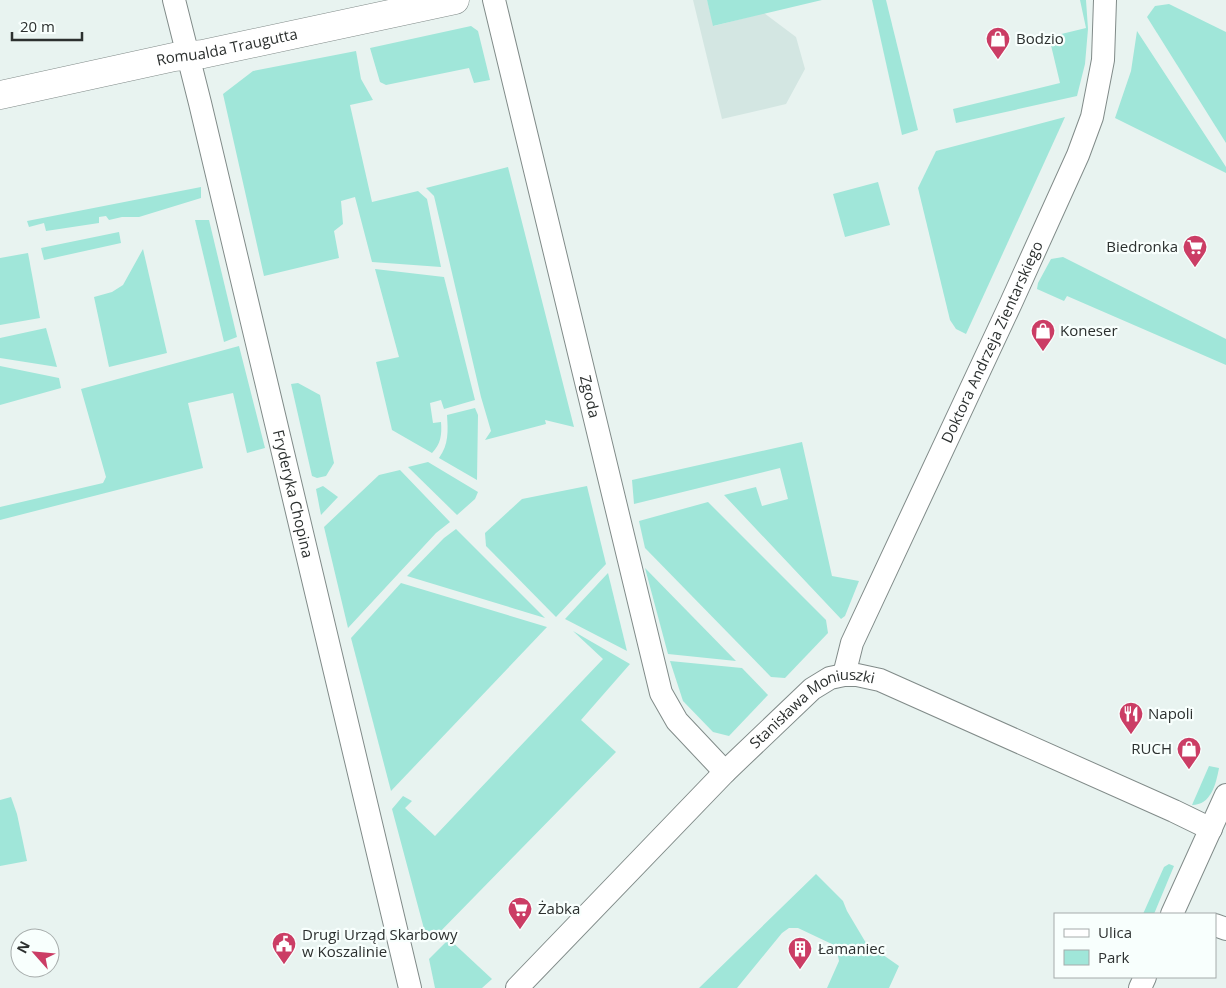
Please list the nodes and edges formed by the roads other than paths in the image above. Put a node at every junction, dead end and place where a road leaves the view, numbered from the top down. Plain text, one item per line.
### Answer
1 (174, 0) edge
2 (455, 0) edge
3 (494, 0) edge
4 (1106, 0) edge
5 (187, 56) junction
6 (0, 95) edge
7 (844, 675) junction
8 (725, 772) junction
9 (1226, 795) edge
10 (1211, 829) junction
11 (1180, 912) edge
12 (410, 988) edge
13 (517, 988) edge

1 - 5 street, Fryderyka Chopina
2 - 5 main road, Romualda Traugutta
3 - 8 street, Zgoda
4 - 7 street, Doktora Andrzeja Zientarskiego
5 - 6 main road, Romualda Traugutta
5 - 12 street, Fryderyka Chopina
7 - 8 street, Stanisława Moniuszki
7 - 10 street, Stanisława Moniuszki
8 - 13 street, Stanisława Moniuszki
9 - 10 street
10 - 11 street

